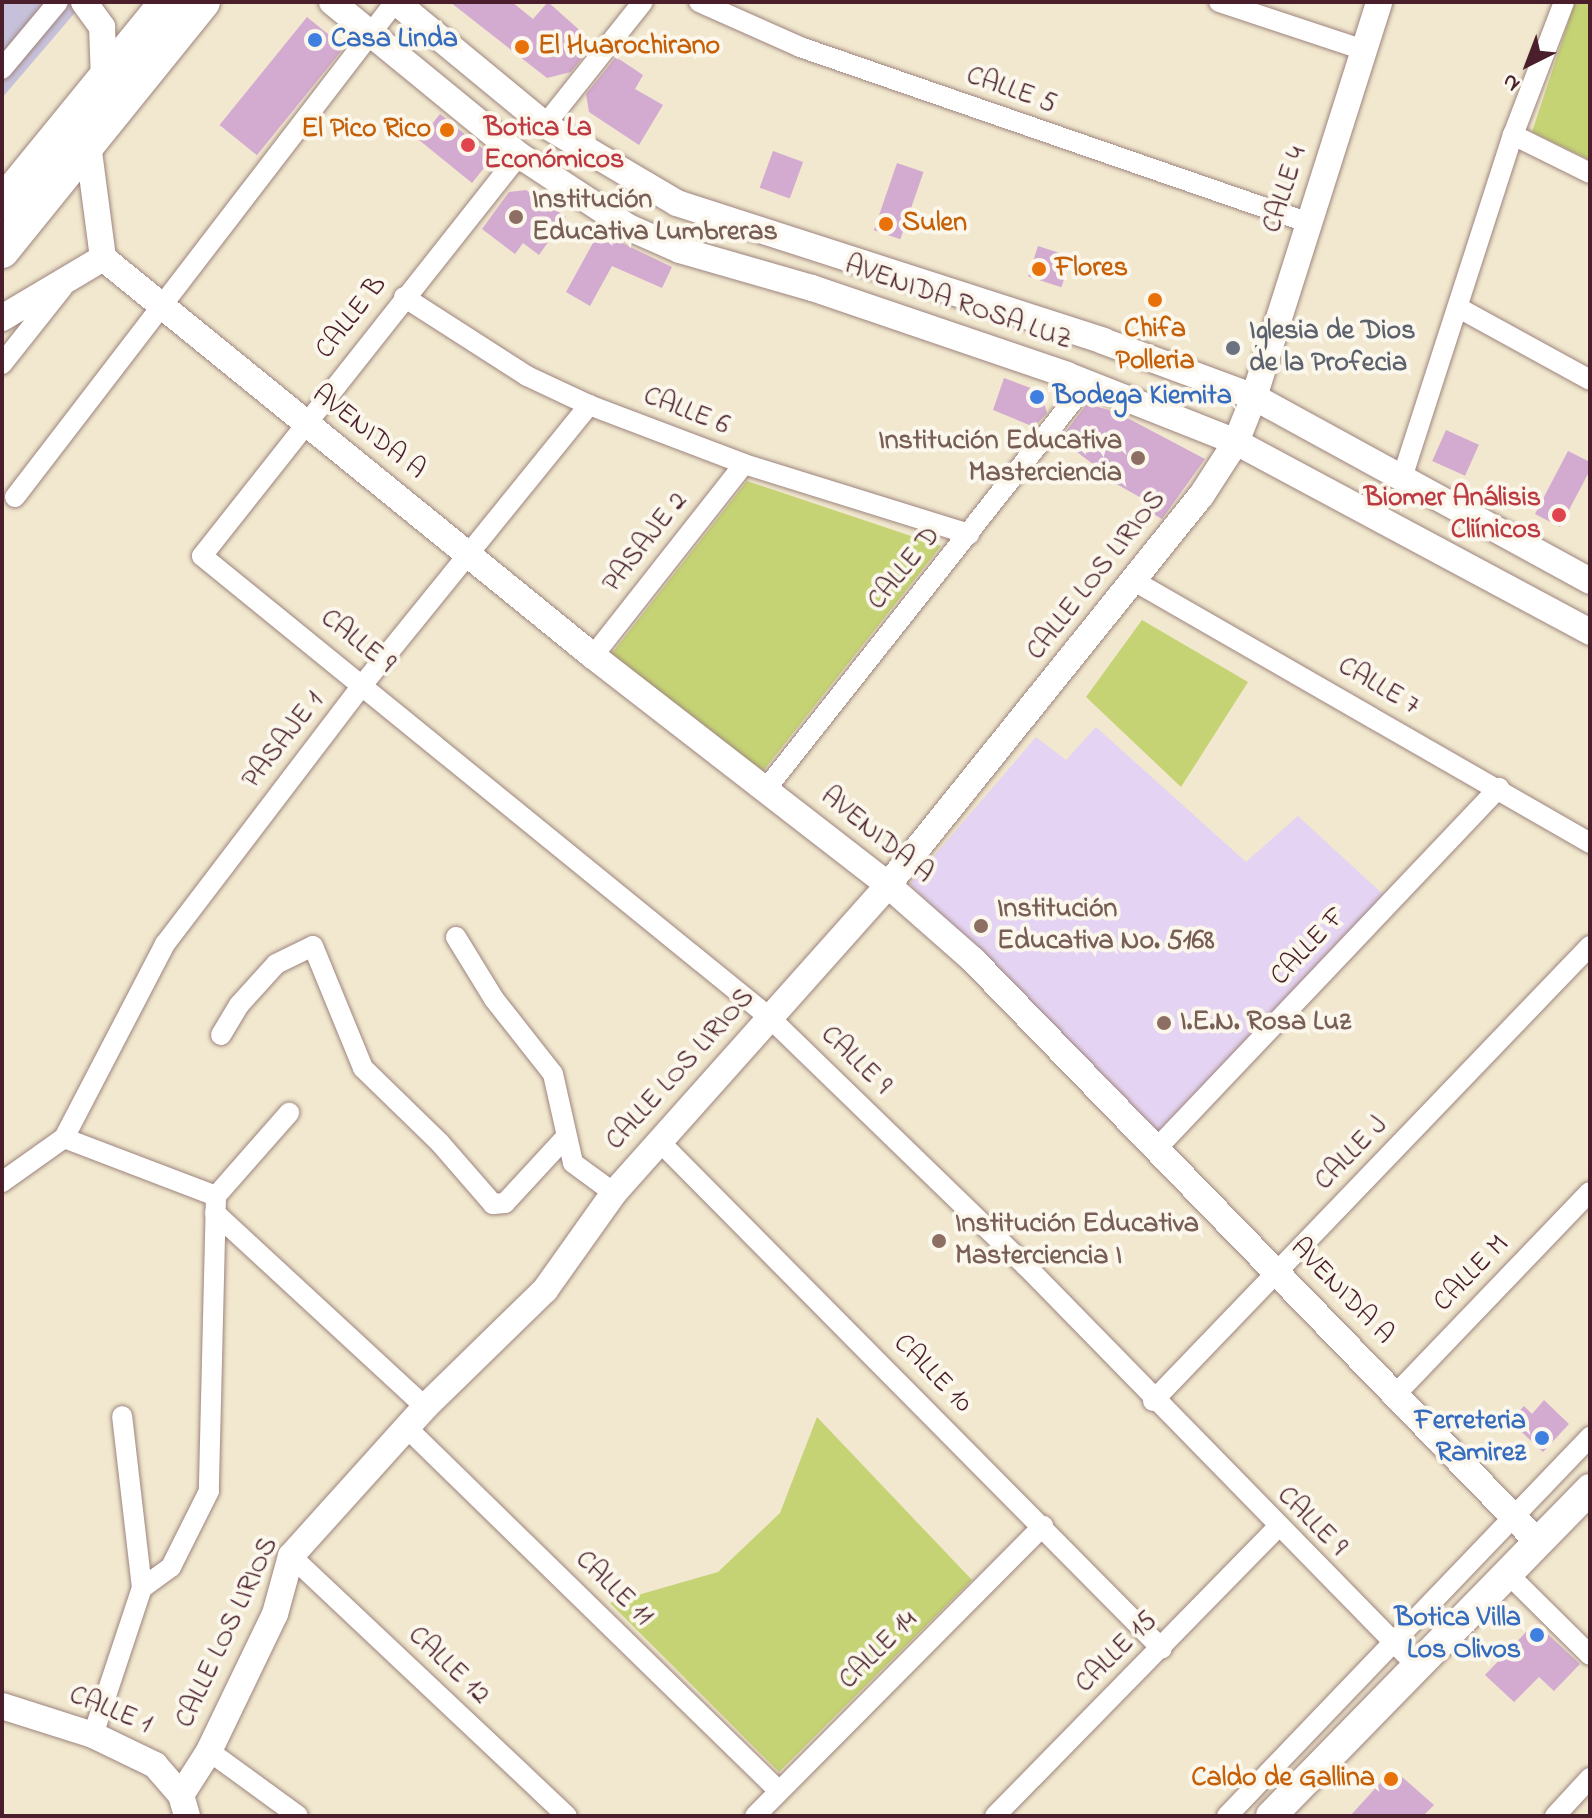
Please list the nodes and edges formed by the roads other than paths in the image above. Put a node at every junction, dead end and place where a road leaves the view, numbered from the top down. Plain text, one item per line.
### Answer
1 (58, 2) edge
2 (84, 2) edge
3 (167, 2) edge
4 (203, 2) edge
5 (332, 2) edge
6 (396, 2) edge
7 (643, 2) edge
8 (699, 2) edge
9 (1219, 2) edge
10 (1379, 2) edge
11 (1564, 2) edge
12 (373, 36) junction
13 (1364, 50) junction
14 (2, 69) edge
15 (104, 79) junction
16 (545, 125) junction
17 (1513, 135) junction
18 (88, 144) junction
19 (519, 155) junction
20 (1590, 173) edge
21 (2, 204) edge
22 (1309, 223) junction
23 (2, 251) edge
24 (103, 258) junction
25 (75, 271) junction
26 (404, 297) junction
27 (164, 307) junction
28 (1459, 308) junction
29 (2, 318) edge
30 (2, 364) edge
31 (1590, 380) edge
32 (1087, 383) junction
33 (1254, 397) junction
34 (589, 405) junction
35 (304, 423) junction
36 (1236, 442) junction
37 (744, 464) junction
38 (1402, 478) junction
39 (15, 497) dead end
40 (969, 534) junction
41 (469, 553) junction
42 (202, 556) joint
43 (1590, 581) edge
44 (1136, 582) junction
45 (1590, 632) edge
46 (593, 656) junction
47 (364, 683) junction
48 (1499, 788) junction
49 (766, 789) junction
50 (1590, 843) edge
51 (888, 885) junction
52 (456, 937) dead end
53 (1590, 946) edge
54 (770, 1018) junction
55 (221, 1035) dead end
56 (289, 1113) dead end
57 (64, 1138) junction
58 (565, 1138) junction
59 (660, 1142) junction
60 (1159, 1146) junction
61 (2, 1182) edge
62 (1590, 1192) edge
63 (614, 1193) junction
64 (215, 1205) junction
65 (1278, 1272) junction
66 (1395, 1395) junction
67 (1153, 1401) junction
68 (425, 1407) junction
69 (122, 1416) dead end
70 (406, 1427) junction
71 (1590, 1437) edge
72 (1590, 1489) edge
73 (1513, 1518) junction
74 (1043, 1526) junction
75 (1277, 1528) junction
76 (1538, 1542) junction
77 (291, 1556) junction
78 (1506, 1572) junction
79 (142, 1588) junction
80 (1393, 1643) junction
81 (1162, 1649) junction
82 (1590, 1655) edge
83 (1416, 1665) junction
84 (2, 1706) edge
85 (93, 1735) junction
86 (209, 1751) junction
87 (1590, 1778) edge
88 (779, 1791) junction
89 (184, 1805) edge
90 (298, 1816) edge
91 (567, 1816) edge
92 (755, 1816) edge
93 (995, 1816) edge
94 (1227, 1816) edge
95 (1271, 1816) edge
96 (1555, 1816) edge

1 - 14 street
2 - 15 street
3 - 15 highway
4 - 18 highway
5 - 12 street, AVENIDA ROSA LUZ
6 - 12 street
6 - 16 street, AVENIDA ROSA LUZ
7 - 16 street
8 - 22 street, CALLE 5
9 - 13 street
10 - 13 street, CALLE 4
11 - 17 street
12 - 19 street, AVENIDA ROSA LUZ
12 - 27 street
13 - 22 street, CALLE 4
15 - 21 highway
16 - 33 street, AVENIDA ROSA LUZ
17 - 20 street
17 - 28 street
18 - 23 highway
18 - 24 street
19 - 26 street, CALLE B
19 - 32 street, AVENIDA ROSA LUZ
22 - 33 street, CALLE 4
24 - 25 street
24 - 27 street, AVENIDA A
25 - 29 street
25 - 30 street
26 - 34 street, CALLE 6
26 - 35 street, CALLE B
27 - 35 street, AVENIDA A
27 - 39 street
28 - 31 street
28 - 38 street
32 - 36 street, AVENIDA ROSA LUZ
32 - 40 street, CALLE D
33 - 36 street, CALLE LOS LIRIOS
33 - 38 street, AVENIDA ROSA LUZ
34 - 37 street, CALLE 6
34 - 41 street, PASAJE 1
35 - 41 street, AVENIDA A
35 - 42 street, CALLE B
36 - 44 street, CALLE LOS LIRIOS
36 - 45 street, AVENIDA ROSA LUZ
37 - 40 street, CALLE 6
37 - 46 street, PASAJE 2
38 - 43 street, AVENIDA ROSA LUZ
40 - 49 street, CALLE D
41 - 46 street, AVENIDA A
41 - 47 street, PASAJE 1
42 - 47 street, CALLE 9
44 - 48 street, CALLE 7
44 - 51 street, CALLE LOS LIRIOS
46 - 49 street, AVENIDA A
47 - 54 street, CALLE 9
47 - 57 street, PASAJE 1
48 - 50 street, CALLE 7
48 - 60 street, CALLE F
49 - 51 street, AVENIDA A
51 - 54 street, CALLE LOS LIRIOS
51 - 60 street, AVENIDA A
52 - 58 street
53 - 65 street, CALLE J
54 - 59 street, CALLE LOS LIRIOS
54 - 67 street, CALLE 9
55 - 58 street
56 - 64 street
57 - 61 street
57 - 64 street
58 - 63 street
59 - 63 street, CALLE LOS LIRIOS
59 - 74 street, CALLE 10
60 - 65 street, AVENIDA A
62 - 66 street, CALLE M
63 - 68 street, CALLE LOS LIRIOS
64 - 68 street
64 - 79 street
65 - 66 street, AVENIDA A
65 - 67 street, CALLE J
66 - 73 street, AVENIDA A
67 - 75 street, CALLE 9
68 - 70 street, CALLE LOS LIRIOS
69 - 79 street
70 - 77 street, CALLE LOS LIRIOS
70 - 88 street, CALLE 11
71 - 73 street
72 - 76 main road
73 - 76 street, AVENIDA A
73 - 80 street
74 - 81 street, CALLE 10
74 - 88 street, CALLE 14
75 - 80 street, CALLE 9
75 - 81 street, CALLE 15
76 - 78 main road
77 - 86 street, CALLE LOS LIRIOS
77 - 91 street, CALLE 12
78 - 82 street
78 - 83 main road
79 - 85 street
80 - 83 street, CALLE 9
80 - 94 street
81 - 93 street, CALLE 15
83 - 95 main road
84 - 85 street, CALLE 1
85 - 89 street, CALLE 1
86 - 89 street, CALLE LOS LIRIOS
86 - 90 street
87 - 96 street
88 - 92 street, CALLE 14

